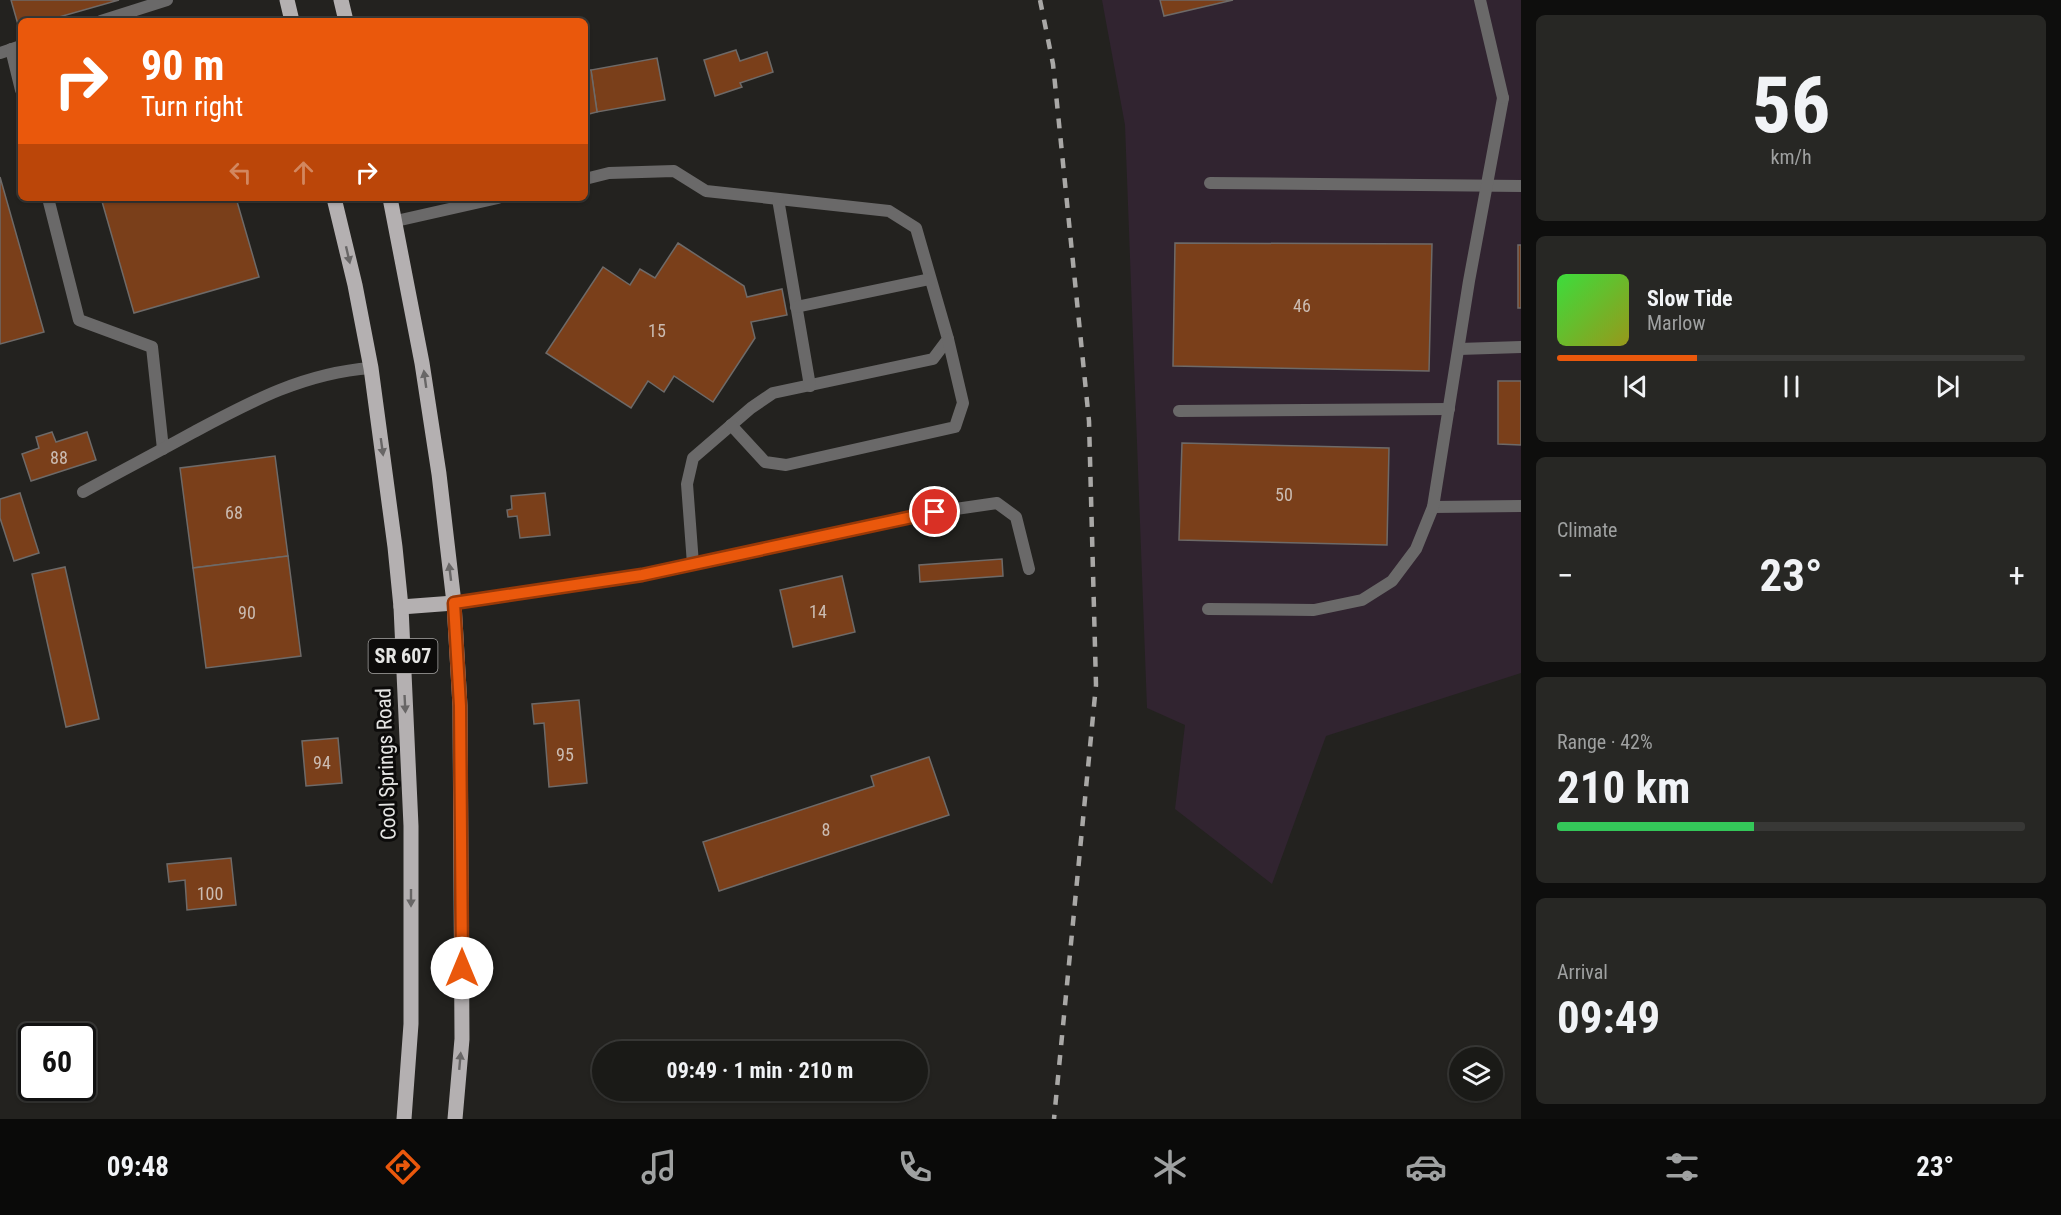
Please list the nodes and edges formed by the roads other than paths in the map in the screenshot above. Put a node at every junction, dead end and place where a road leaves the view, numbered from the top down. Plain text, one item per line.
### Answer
1 (167, 0) edge
2 (287, 0) edge
3 (341, 0) edge
4 (1480, 0) edge
5 (110, 18) edge
6 (291, 18) edge
7 (345, 18) edge
8 (11, 49) edge
9 (18, 78) edge
10 (588, 178) edge
11 (1210, 183) dead end
12 (1486, 186) junction
13 (1521, 186) edge
14 (778, 199) junction
15 (49, 201) edge
16 (335, 201) edge
17 (391, 201) edge
18 (485, 201) edge
19 (396, 221) junction
20 (930, 279) junction
21 (796, 307) junction
22 (948, 339) junction
23 (1521, 347) edge
24 (1459, 349) junction
25 (371, 368) junction
26 (810, 386) junction
27 (1449, 410) junction
28 (1179, 411) dead end
29 (731, 425) junction
30 (164, 448) junction
31 (83, 492) dead end
32 (1521, 506) edge
33 (1433, 507) junction
34 (693, 564) junction
35 (1029, 569) dead end
36 (454, 603) junction
37 (401, 607) junction
38 (1208, 609) dead end
39 (404, 1119) edge
40 (455, 1119) edge

1 - 5 street
2 - 6 main road
3 - 7 main road
4 - 12 street
8 - 9 street
10 - 14 street
11 - 12 street
12 - 13 street
12 - 24 street
14 - 20 street
14 - 21 street
15 - 30 street
16 -> 25 main road, Cool Springs Road / SR 607
17 - 19 main road, SR 607
18 - 19 street
36 -> 19 main road, SR 607
20 - 21 street
20 - 22 street
21 - 26 street
22 - 26 street
22 - 29 street
23 - 24 street
24 - 27 street
25 - 30 street
25 -> 37 main road, Cool Springs Road / SR 607
26 - 29 street
27 - 28 street
27 - 33 street
29 - 34 street
30 - 31 street
32 - 33 street
33 - 38 street
34 - 35 street
34 - 36 street
36 - 37 main road
40 -> 36 main road, SR 607
37 -> 39 main road, Cool Springs Road / SR 607

